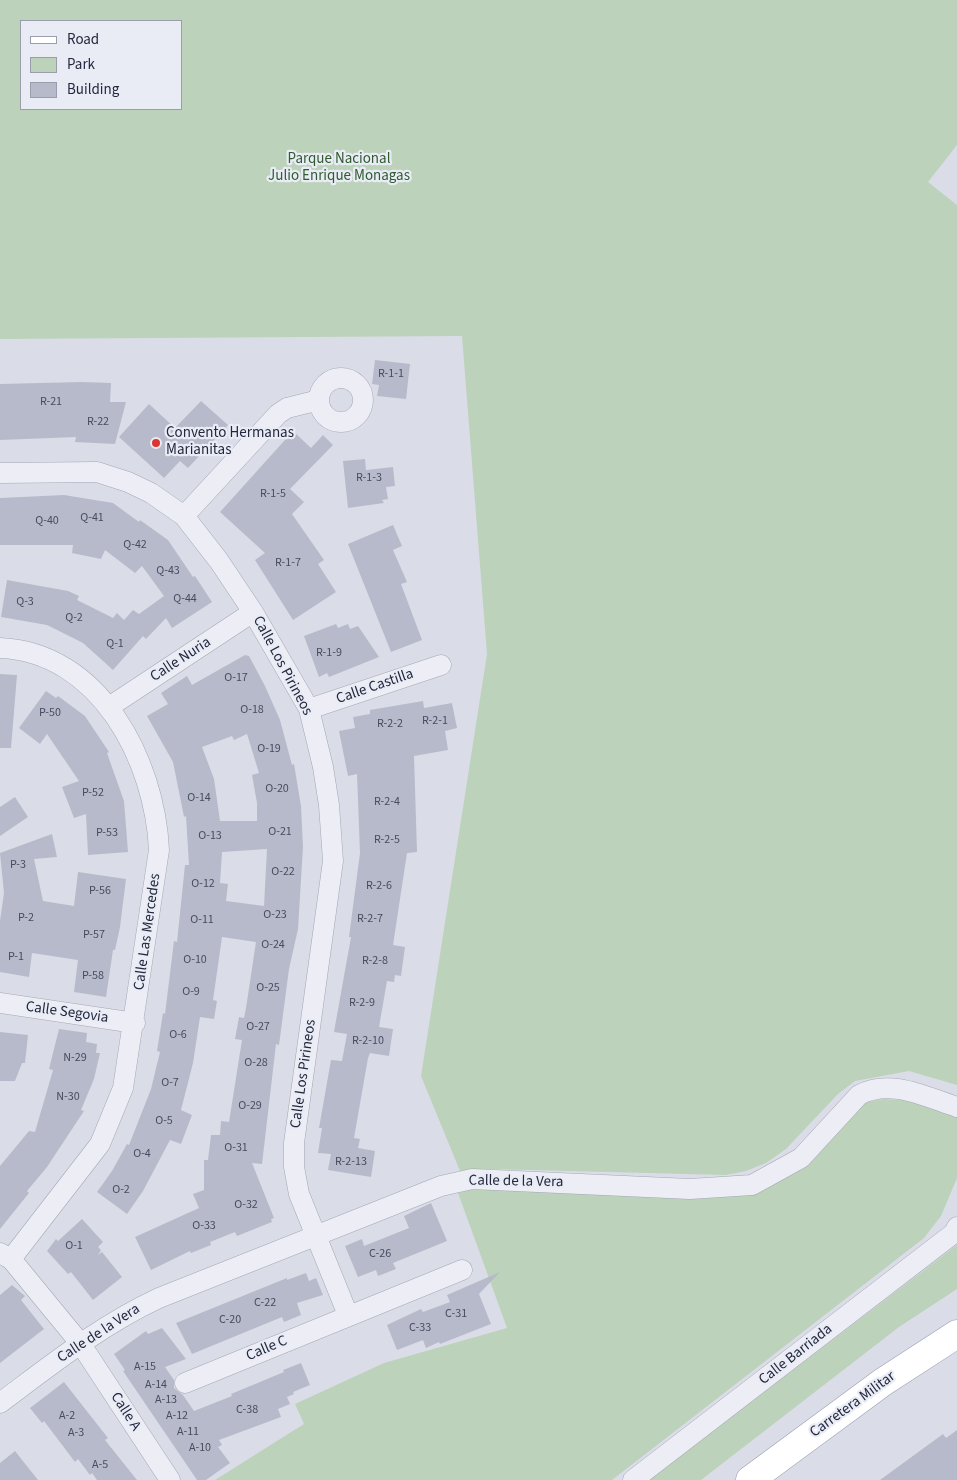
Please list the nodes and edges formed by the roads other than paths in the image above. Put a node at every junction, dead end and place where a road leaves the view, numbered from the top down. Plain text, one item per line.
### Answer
1 (319, 400) dead end
2 (0, 473) edge
3 (184, 516) junction
4 (253, 612) junction
5 (0, 648) edge
6 (441, 665) dead end
7 (109, 707) junction
8 (309, 710) junction
9 (0, 1003) edge
10 (135, 1023) junction
11 (957, 1107) edge
12 (957, 1227) edge
13 (315, 1235) junction
14 (6, 1256) edge
15 (462, 1270) dead end
16 (348, 1315) junction
17 (957, 1334) edge
18 (80, 1343) junction
19 (185, 1383) dead end
20 (0, 1403) edge
21 (170, 1480) edge
22 (633, 1480) edge
23 (750, 1480) edge

1 - 3 street
2 - 3 street, Calle Los Pirineos
3 - 4 street, Calle Los Pirineos
4 - 7 street, Calle Nuria
4 - 8 street, Calle Los Pirineos
5 - 7 street, Calle Las Mercedes
6 - 8 street, Calle Castilla
7 - 10 street, Calle Las Mercedes
8 - 13 street, Calle Los Pirineos
9 - 10 street, Calle Segovia
10 - 14 street, Calle Las Mercedes
11 - 13 street, Calle de la Vera
12 - 22 street, Calle Barriada
13 - 16 street
13 - 18 street, Calle de la Vera
14 - 18 street, Calle A
15 - 16 street, Calle C
16 - 19 street, Calle C
17 - 23 main road, Carretera Militar
18 - 20 street, Calle de la Vera
18 - 21 street, Calle A

